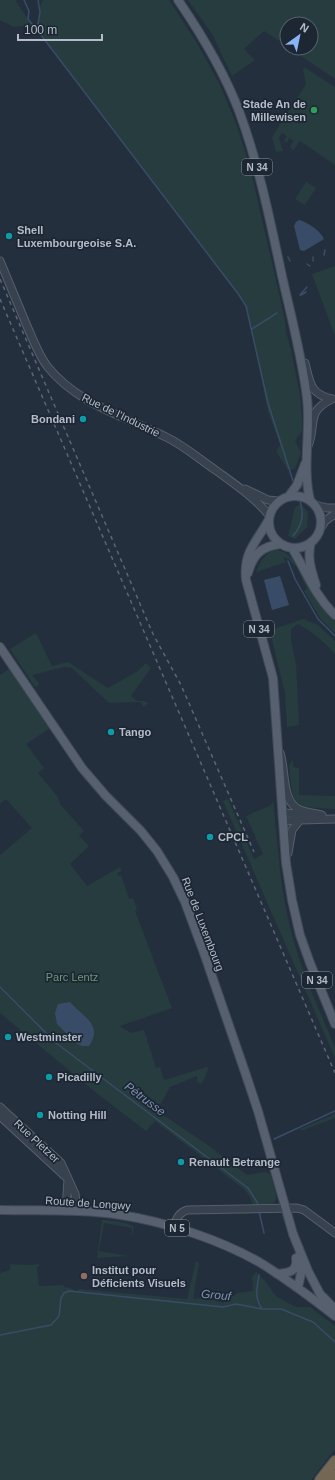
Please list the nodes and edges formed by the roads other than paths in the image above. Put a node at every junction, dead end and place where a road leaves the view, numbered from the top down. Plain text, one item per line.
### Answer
1 (178, 0) edge
2 (0, 261) edge
3 (298, 349) junction
4 (308, 447) junction
5 (308, 457) junction
6 (234, 483) junction
7 (289, 496) junction
8 (278, 501) junction
9 (313, 503) junction
10 (335, 508) edge
11 (335, 514) edge
12 (269, 518) junction
13 (320, 528) junction
14 (311, 542) junction
15 (281, 544) junction
16 (292, 548) junction
17 (246, 580) junction
18 (320, 597) junction
19 (335, 615) edge
20 (0, 647) edge
21 (278, 749) junction
22 (322, 814) junction
23 (335, 815) edge
24 (282, 817) junction
25 (335, 819) edge
26 (300, 820) junction
27 (286, 864) junction
28 (335, 1024) edge
29 (0, 1107) edge
30 (0, 1116) edge
31 (68, 1179) junction
32 (286, 1209) junction
33 (0, 1210) edge
34 (66, 1211) junction
35 (77, 1211) junction
36 (173, 1227) junction
37 (335, 1232) edge
38 (293, 1234) junction
39 (308, 1271) junction
40 (277, 1274) junction
41 (300, 1289) junction
42 (335, 1309) edge
43 (335, 1316) edge
44 (335, 1461) edge
45 (335, 1475) edge
46 (320, 1480) edge
47 (331, 1480) edge

1 - 3 main road, N 34
2 - 6 street, Rue de l'Industrie
3 - 4 main road, N 34
3 - 4 street
4 - 5 main road, N 34
5 - 7 main road, N 34
5 - 9 main road, N 34
6 - 8 street, Rue de l'Industrie
6 - 12 street, Rue de l'Industrie
7 - 8 main road
7 - 9 main road
8 - 12 main road, N 34
9 - 10 street
9 - 13 main road, N 34
11 - 13 street
12 - 15 main road
12 - 17 main road, N 34
13 - 14 main road
14 - 16 main road
14 - 18 main road
15 - 16 main road
15 - 17 main road
16 - 18 main road
17 - 21 main road, N 34
18 - 19 main road
20 - 32 main road, Rue de Luxembourg
21 - 22 street
21 - 24 main road, N 34
22 - 23 street
22 - 24 street
24 - 26 street
24 - 27 main road, N 34
25 - 26 street
26 - 27 street
27 - 28 main road, N 34
29 - 31 street, Rue Pletzer
30 - 31 street, Rue Pletzer
31 - 34 street
31 - 35 street, Rue Pletzer
32 - 36 street
32 - 37 street
32 - 38 main road, Rue de Luxembourg
33 - 34 main road, Route de Longwy / N 5
34 - 35 main road, Route de Longwy / N 5
35 - 36 main road, Route de Longwy / N 5
36 - 40 main road, Route de Longwy / N 5
38 - 39 main road, Rue de Luxembourg
38 - 40 main road
38 - 41 main road
39 - 41 main road
39 - 42 main road, Rue de Luxembourg
40 - 41 main road, Route de Longwy / N 5
41 - 43 main road, Route de Longwy / N 5
44 - 46 highway
45 - 47 highway

